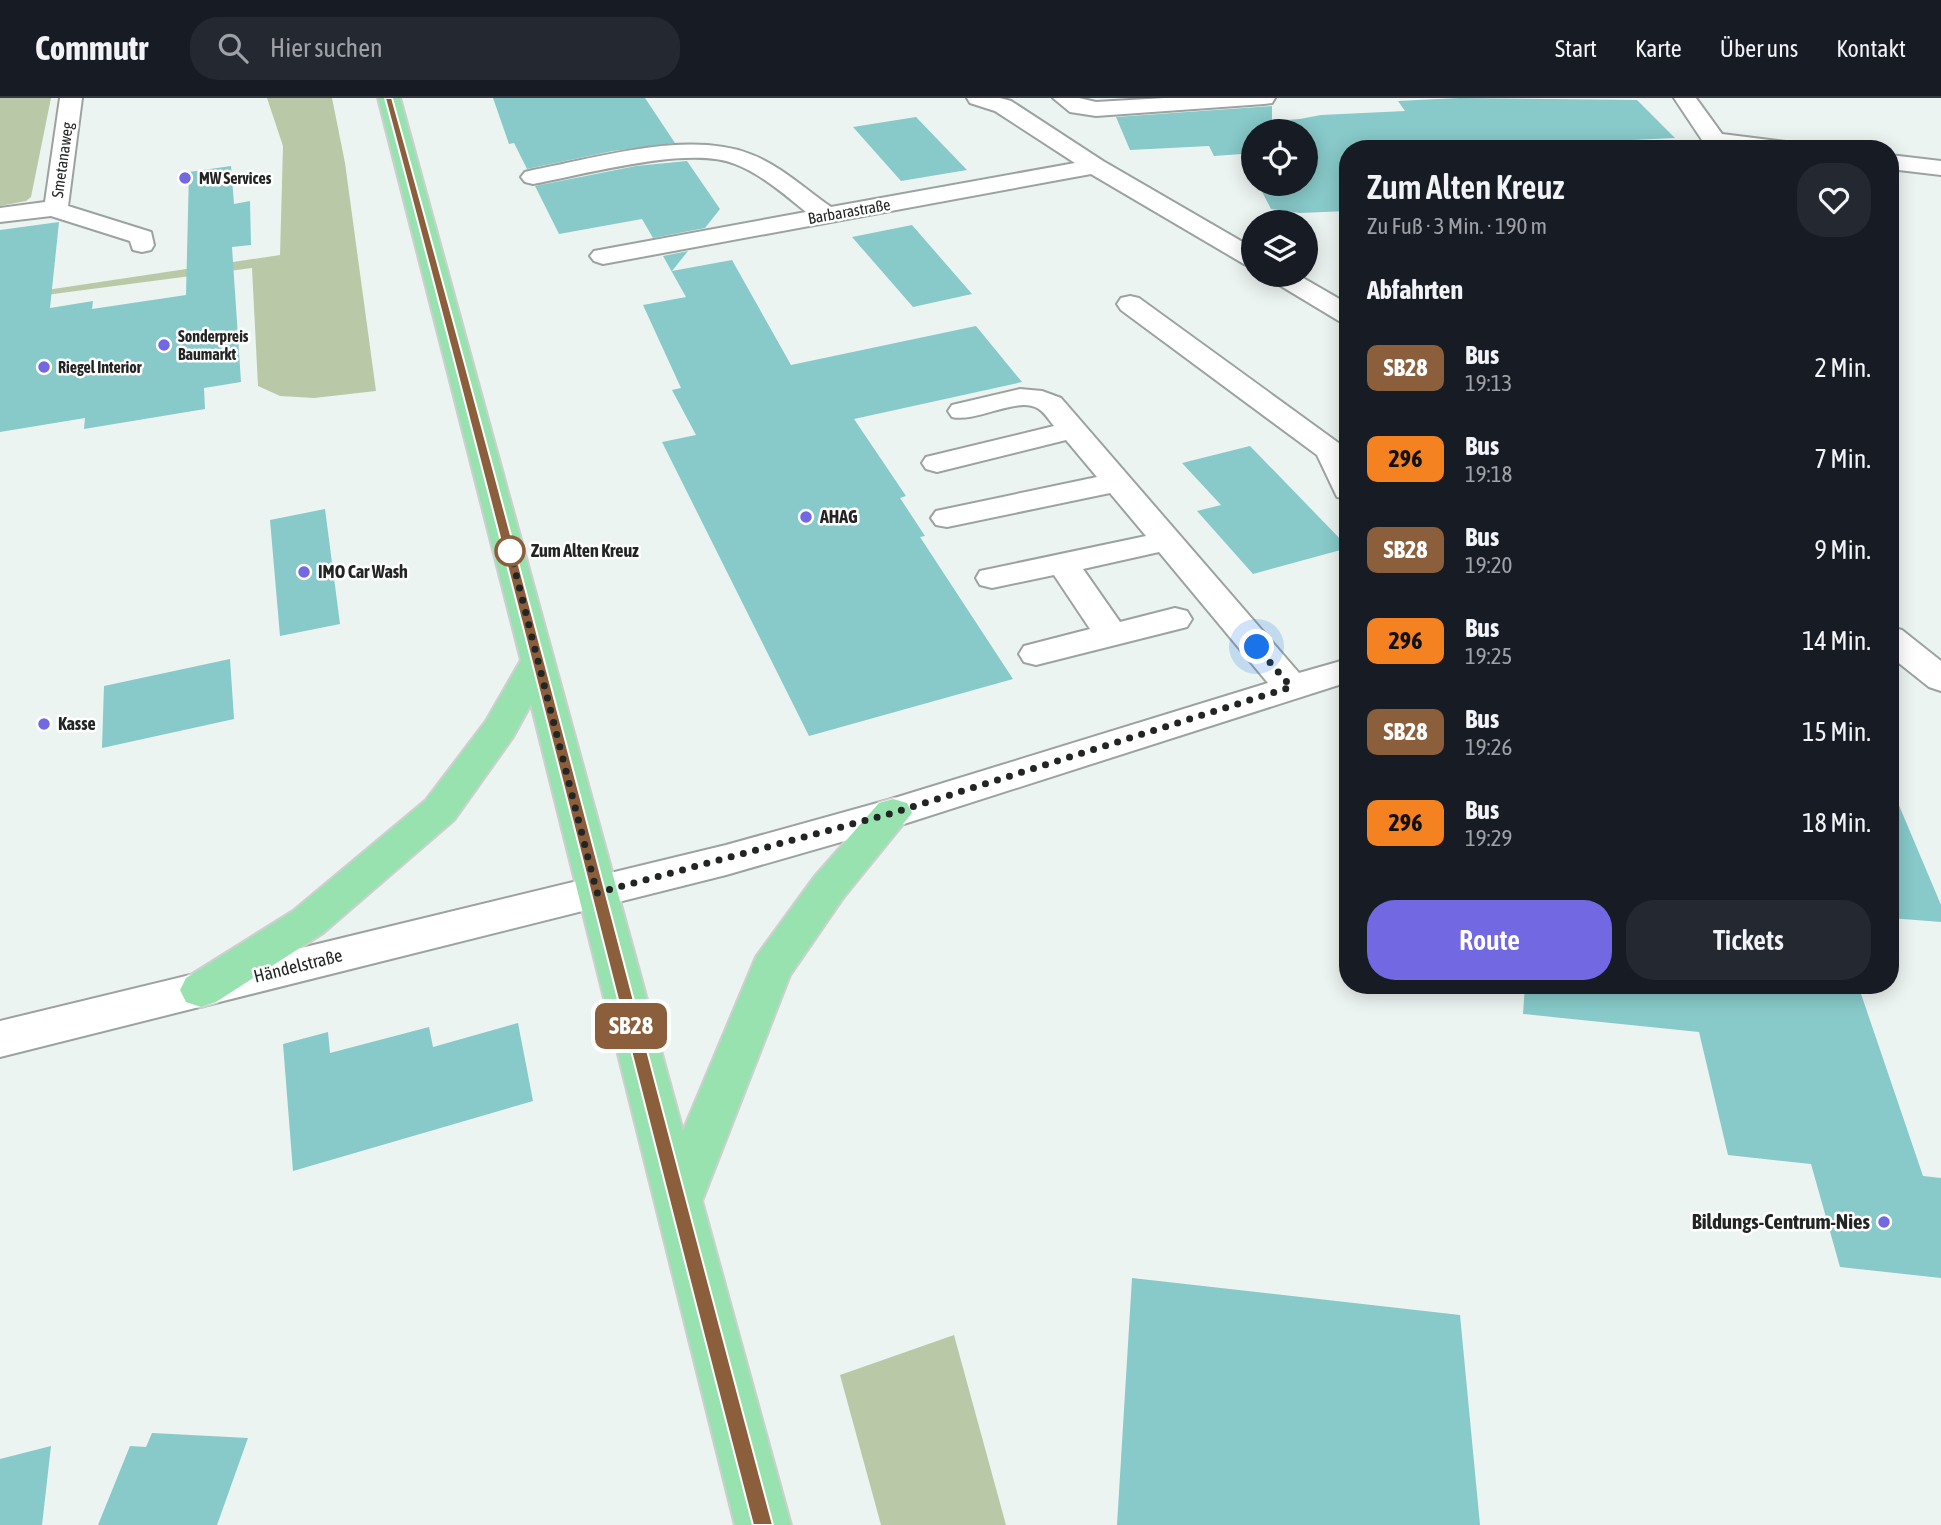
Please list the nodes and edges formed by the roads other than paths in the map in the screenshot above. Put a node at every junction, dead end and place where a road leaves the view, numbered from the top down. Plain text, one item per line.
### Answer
1 (71, 98) edge
2 (388, 98) edge
3 (978, 98) edge
4 (1063, 98) edge
5 (1264, 98) edge
6 (1685, 98) edge
7 (1714, 140) edge
8 (1899, 163) edge
9 (1095, 166) junction
10 (1941, 168) edge
11 (533, 177) dead end
12 (56, 208) junction
13 (0, 215) edge
14 (826, 215) junction
15 (142, 245) dead end
16 (1241, 252) edge
17 (603, 256) dead end
18 (1300, 287) edge
19 (1130, 304) dead end
20 (1339, 310) edge
21 (962, 411) dead end
22 (1073, 430) junction
23 (937, 463) dead end
24 (1339, 467) edge
25 (1117, 482) junction
26 (947, 518) dead end
27 (1168, 541) junction
28 (1063, 563) junction
29 (992, 578) dead end
30 (1175, 619) dead end
31 (1112, 636) junction
32 (1899, 645) edge
33 (1036, 654) dead end
34 (538, 660) junction
35 (1339, 673) edge
36 (1941, 679) edge
37 (1291, 687) junction
38 (893, 813) junction
39 (597, 893) junction
40 (201, 990) junction
41 (0, 1039) edge
42 (677, 1201) junction
43 (763, 1525) edge

1 - 12 street, Smetanaweg
2 - 34 main road
3 - 9 street
4 - 5 street
6 - 7 street
8 - 10 street
9 - 14 street, Barbarastraße
9 - 16 street
11 - 14 street
12 - 13 street, Smetanaweg
12 - 15 street
14 - 17 street, Barbarastraße
18 - 20 street
19 - 24 street
21 - 22 street
22 - 23 street
22 - 25 street
25 - 26 street
25 - 27 street
27 - 28 street
27 - 37 street
28 - 29 street
28 - 31 street
30 - 31 street
31 - 33 street
32 - 36 street
34 - 39 main road
34 - 40 main road
35 - 37 street
37 - 38 street
38 - 39 street
38 - 42 main road
39 - 40 street, Händelstraße
39 - 42 main road
40 - 41 street, Händelstraße
42 - 43 main road

